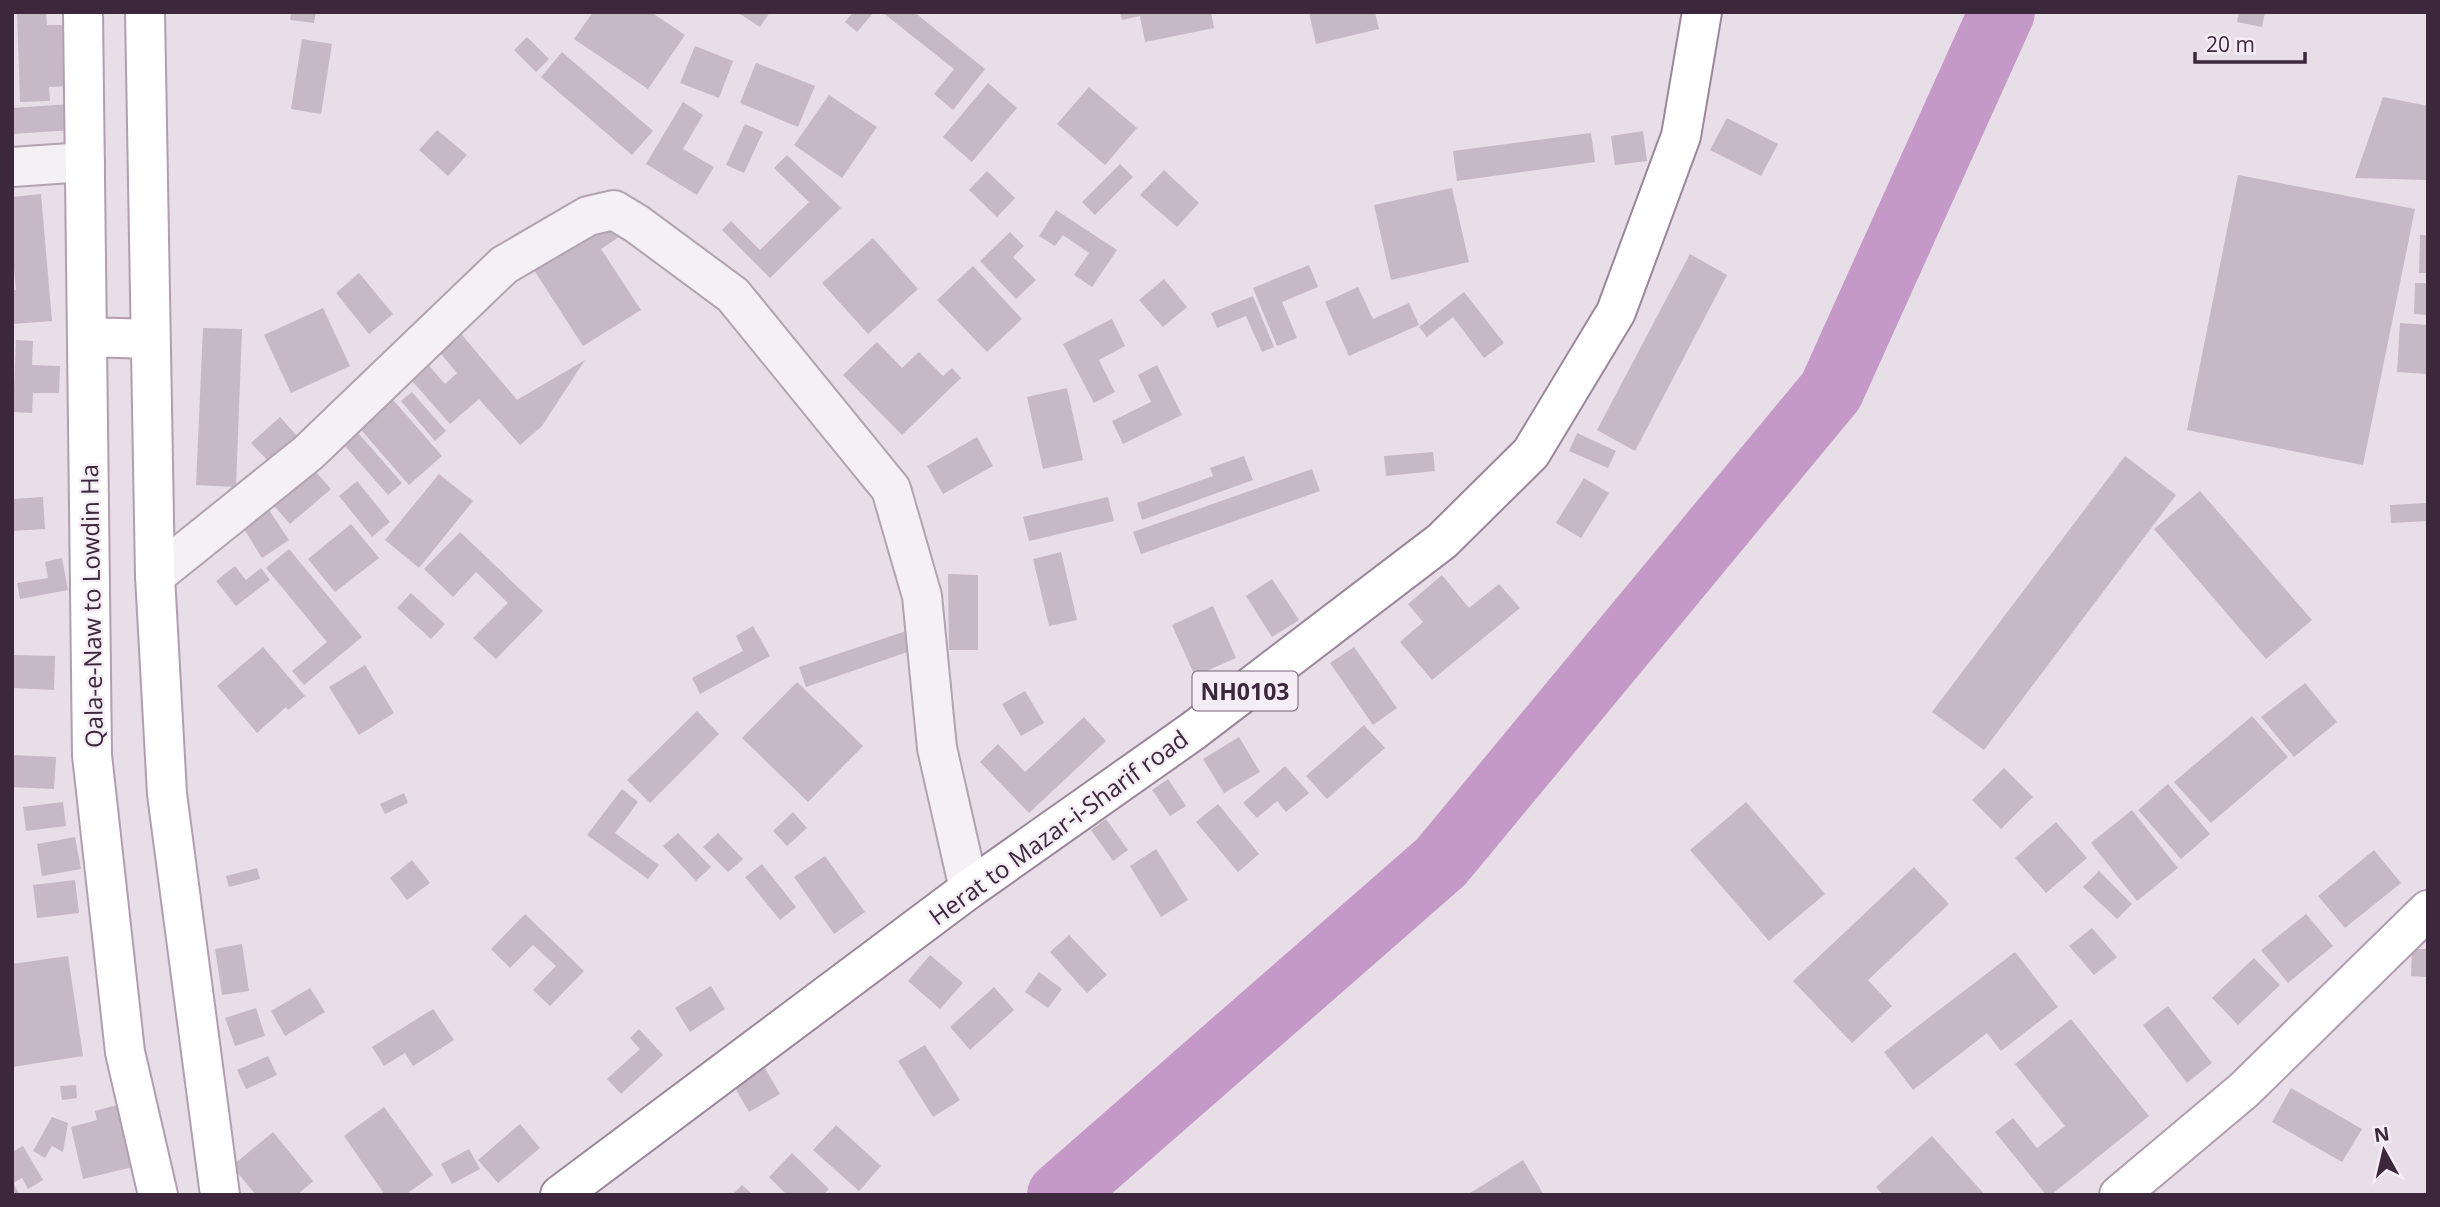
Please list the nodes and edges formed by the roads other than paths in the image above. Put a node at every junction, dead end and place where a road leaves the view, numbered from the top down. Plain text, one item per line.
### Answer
1 (83, 12) edge
2 (145, 12) edge
3 (1702, 12) edge
4 (85, 162) junction
5 (12, 167) edge
6 (88, 337) junction
7 (150, 339) junction
8 (155, 576) junction
9 (969, 889) junction
10 (2428, 909) edge
11 (158, 1195) edge
12 (220, 1195) edge
13 (560, 1195) edge
14 (2119, 1195) edge

1 - 4 main road, Qala-e-Naw to Lowdin Ha
2 - 7 main road
3 - 9 main road, Herat to Mazar-i-Sharif road / NH0103
4 - 5 street
4 - 6 main road, Qala-e-Naw to Lowdin Ha
6 - 7 main road
6 - 11 main road, Qala-e-Naw to Lowdin Ha
7 - 8 main road
8 - 9 street
8 - 12 main road
9 - 13 main road, Herat to Mazar-i-Sharif road / NH0103
10 - 14 main road

